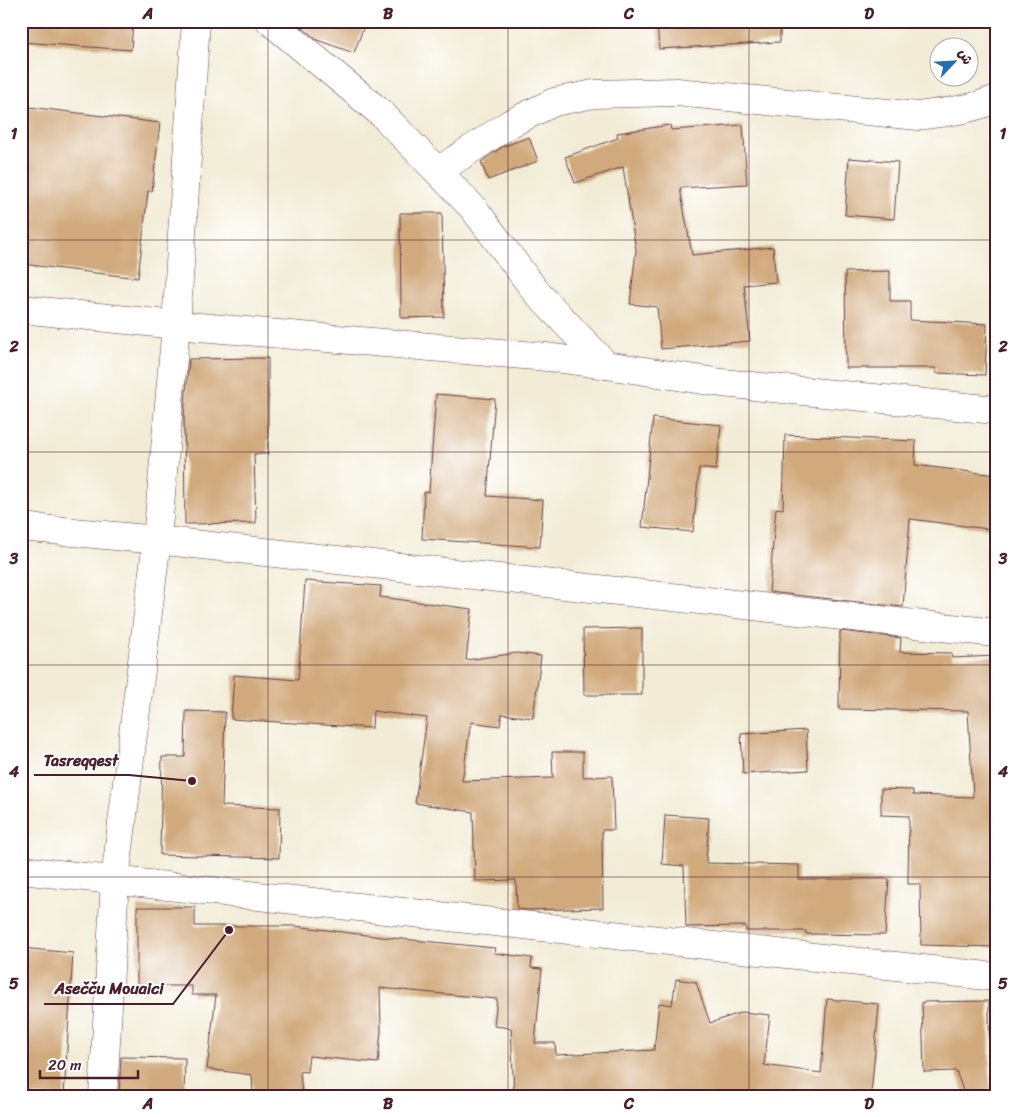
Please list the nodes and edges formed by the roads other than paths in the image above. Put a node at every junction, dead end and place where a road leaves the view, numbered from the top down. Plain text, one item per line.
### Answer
1 (196, 21) edge
2 (270, 21) edge
3 (996, 99) edge
4 (438, 172) junction
5 (21, 309) edge
6 (176, 324) junction
7 (606, 365) junction
8 (996, 410) edge
9 (21, 527) edge
10 (157, 540) junction
11 (996, 634) edge
12 (21, 870) edge
13 (115, 880) junction
14 (996, 977) edge
15 (103, 1096) edge

1 - 6 street
2 - 4 street
3 - 4 street
4 - 7 street
5 - 6 street
6 - 7 street
6 - 10 street
7 - 8 street
9 - 10 street
10 - 11 street
10 - 13 street
12 - 13 street
13 - 14 street
13 - 15 street

